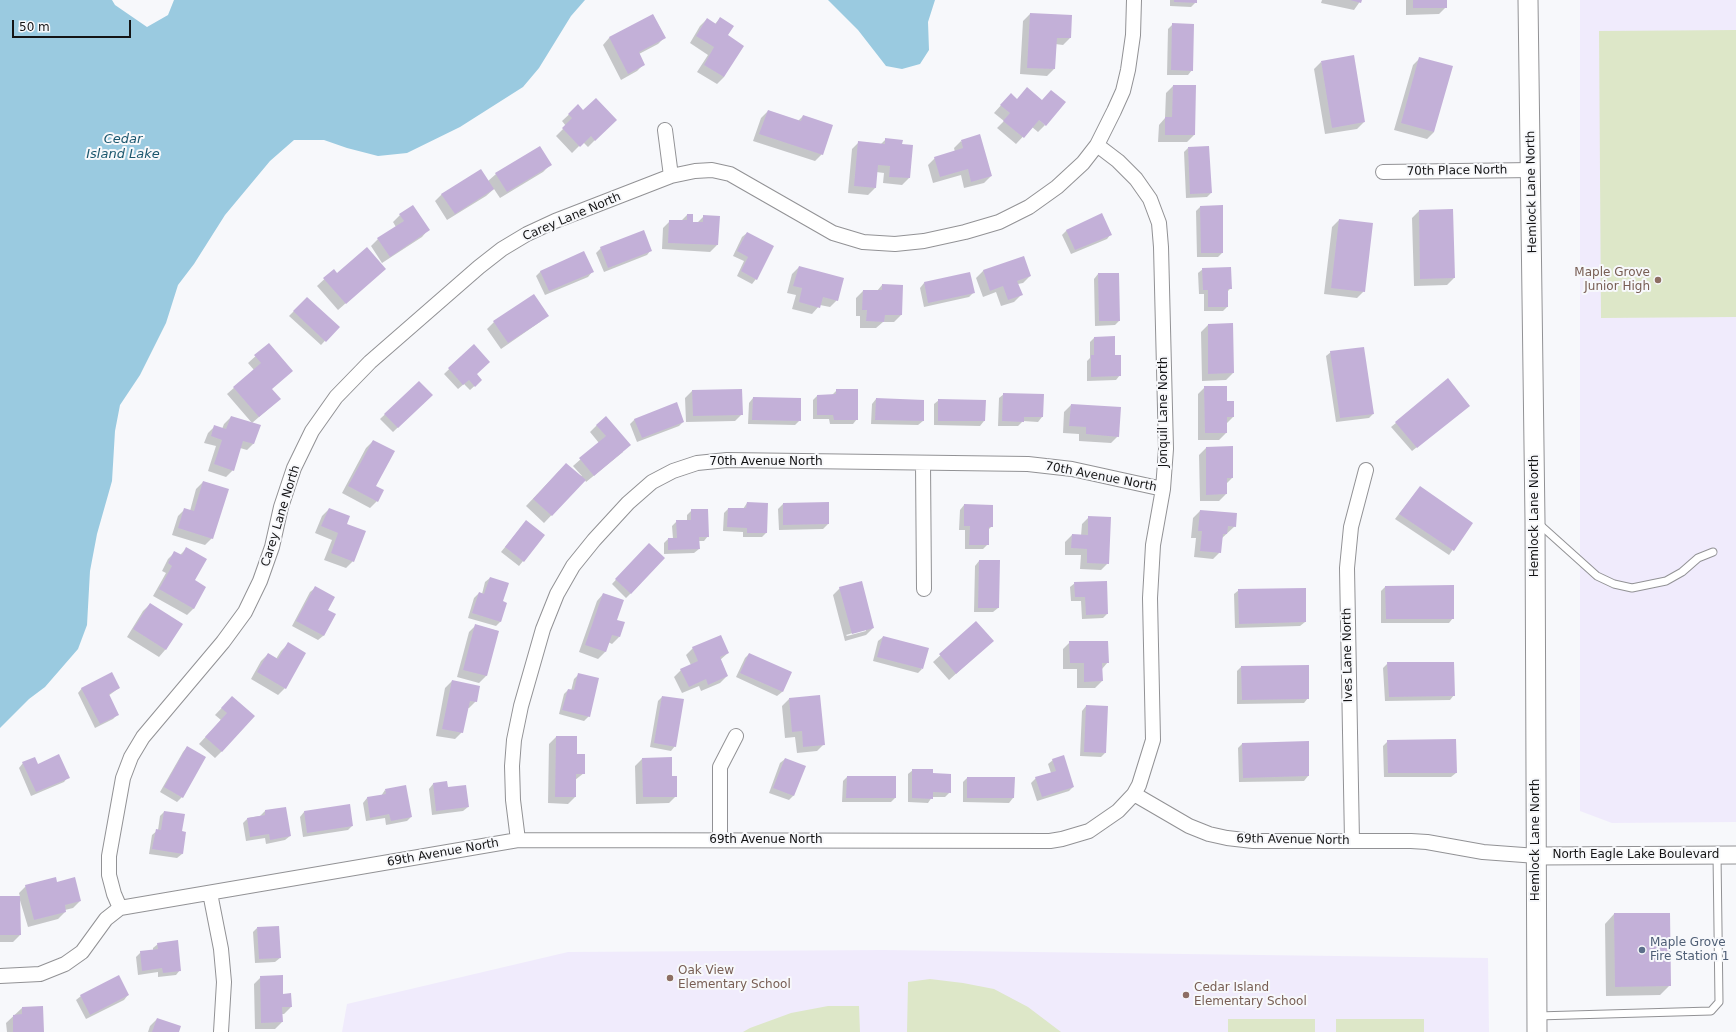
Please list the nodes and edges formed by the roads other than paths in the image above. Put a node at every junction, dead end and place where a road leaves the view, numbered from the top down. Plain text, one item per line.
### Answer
1 (1134, 0) edge
2 (1528, 0) edge
3 (665, 130) dead end
4 (1097, 145) junction
5 (1532, 170) junction
6 (1382, 172) dead end
7 (672, 176) junction
8 (923, 463) junction
9 (1366, 470) dead end
10 (1163, 489) junction
11 (1535, 520) junction
12 (1713, 552) dead end
13 (924, 589) dead end
14 (736, 736) dead end
15 (1134, 794) junction
16 (720, 839) junction
17 (518, 840) junction
18 (1352, 841) junction
19 (1717, 855) junction
20 (1736, 855) edge
21 (1537, 856) junction
22 (210, 893) junction
23 (120, 908) junction
24 (0, 976) edge
25 (1537, 1024) edge
26 (221, 1032) edge

1 - 4 street, Carey Lane North
2 - 5 main road, Hemlock Lane North
3 - 7 street
4 - 7 street, Carey Lane North
4 - 10 street, Jonquil Lane North
5 - 6 street, 70th Place North
5 - 11 main road, Hemlock Lane North
7 - 23 street, Carey Lane North
8 - 10 street, 70th Avenue North
8 - 13 street
8 - 17 street, 70th Avenue North
9 - 18 street, Ives Lane North
10 - 15 street, Jonquil Lane North
11 - 12 lane
11 - 21 main road, Hemlock Lane North
14 - 16 street
15 - 16 street, 69th Avenue North
15 - 18 street, 69th Avenue North
16 - 17 street, 69th Avenue North
17 - 22 street, 69th Avenue North
18 - 21 street, 69th Avenue North
19 - 20 street, North Eagle Lake Boulevard
19 - 21 street, North Eagle Lake Boulevard
19 - 25 lane
21 - 25 main road, Hemlock Lane North
22 - 23 street, 69th Avenue North
22 - 26 street
23 - 24 street

